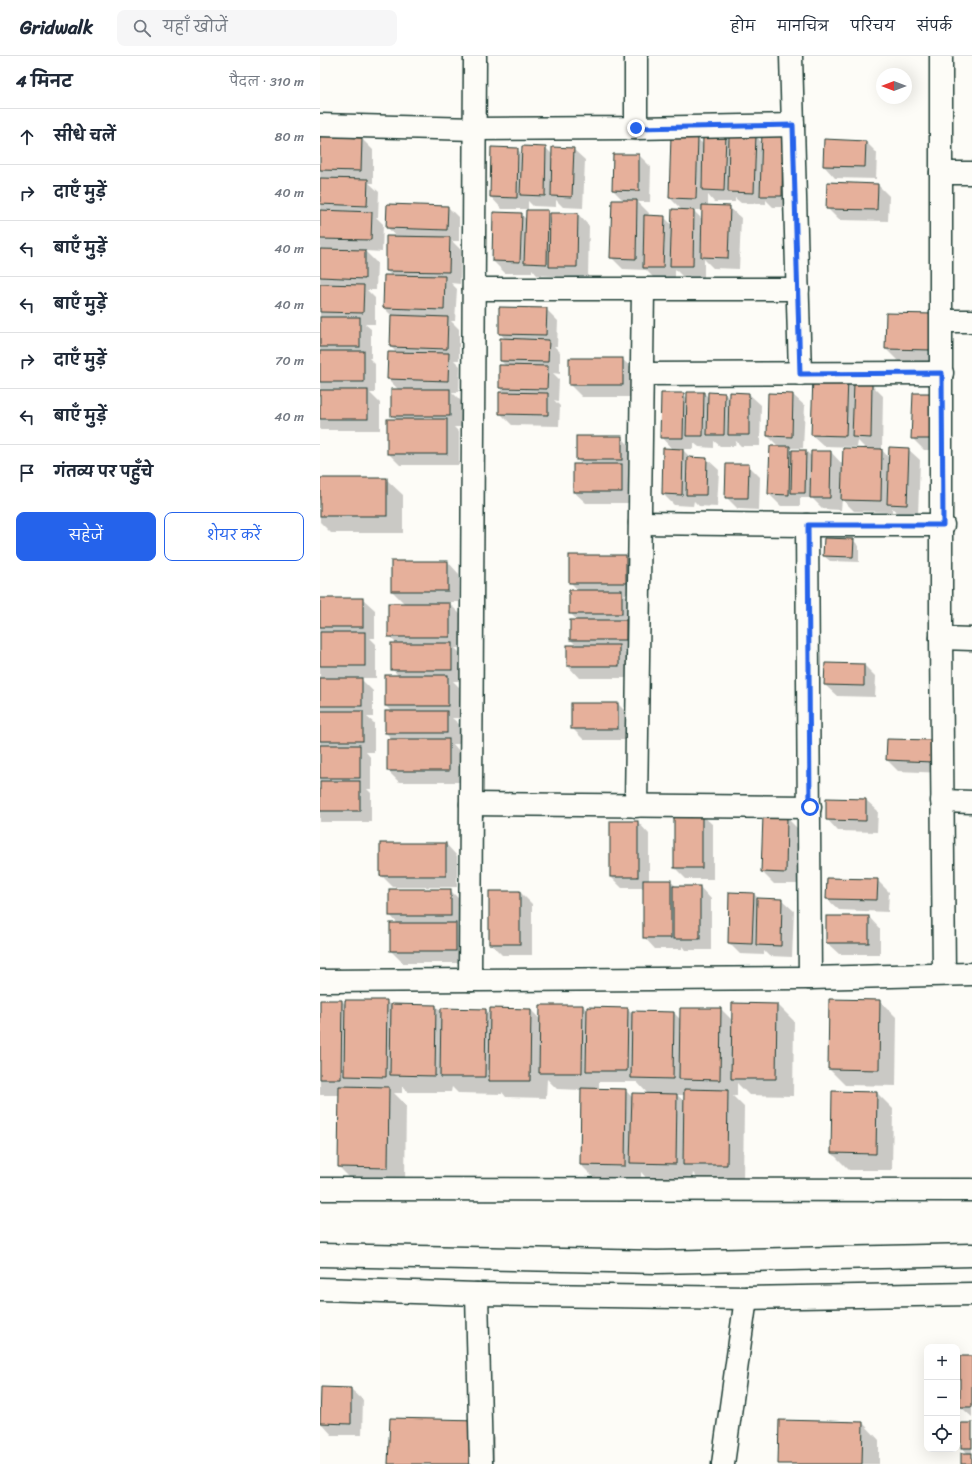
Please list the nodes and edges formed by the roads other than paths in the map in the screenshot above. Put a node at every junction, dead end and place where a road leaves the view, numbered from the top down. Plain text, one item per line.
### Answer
1 (475, 56) edge
2 (636, 56) edge
3 (791, 56) edge
4 (941, 56) edge
5 (793, 125) junction
6 (320, 126) edge
7 (636, 128) junction
8 (475, 129) junction
9 (941, 173) junction
10 (972, 173) edge
11 (474, 289) junction
12 (798, 289) junction
13 (643, 290) junction
14 (942, 321) junction
15 (972, 321) edge
16 (942, 373) junction
17 (642, 374) junction
18 (800, 374) junction
19 (640, 523) junction
20 (808, 525) junction
21 (943, 525) junction
22 (941, 638) junction
23 (972, 639) edge
24 (942, 801) junction
25 (972, 802) edge
26 (471, 804) junction
27 (636, 806) junction
28 (810, 807) junction
29 (944, 974) junction
30 (972, 974) edge
31 (810, 978) junction
32 (470, 980) junction
33 (320, 981) edge
34 (320, 1189) edge
35 (972, 1190) edge
36 (320, 1255) edge
37 (972, 1255) edge
38 (320, 1289) edge
39 (477, 1294) junction
40 (972, 1294) edge
41 (746, 1298) junction
42 (481, 1464) edge
43 (723, 1464) edge

1 - 8 street
2 - 7 street
3 - 5 street
4 - 9 street
5 - 7 street
5 - 12 street
6 - 8 street
7 - 8 street
8 - 11 street
9 - 10 street
9 - 14 street
11 - 13 street
11 - 26 street
12 - 13 street
12 - 18 street
13 - 17 street
14 - 15 street
14 - 16 street
16 - 18 street
16 - 21 street
17 - 18 street
17 - 19 street
19 - 20 street
19 - 27 street
20 - 21 street
20 - 28 street
21 - 22 street
22 - 23 street
22 - 24 street
24 - 25 street
24 - 29 street
26 - 27 street
26 - 32 street
27 - 28 street
28 - 31 street
29 - 30 street
29 - 31 street
31 - 32 street
32 - 33 street
34 - 35 street
36 - 37 street
38 - 39 street
39 - 41 street
39 - 42 street
40 - 41 street
41 - 43 street

